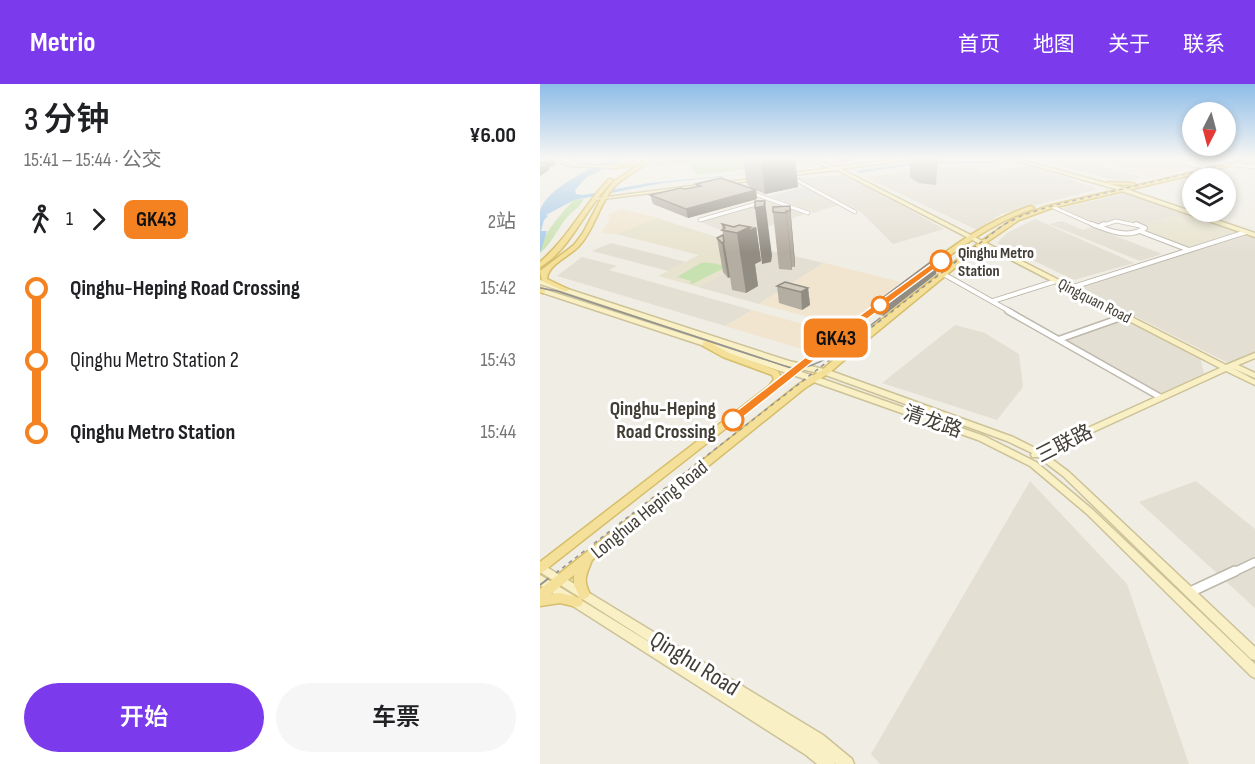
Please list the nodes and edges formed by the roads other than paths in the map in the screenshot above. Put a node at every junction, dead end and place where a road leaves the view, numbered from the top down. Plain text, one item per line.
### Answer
1 (602, 190) edge
2 (610, 190) edge
3 (663, 190) edge
4 (667, 190) edge
5 (742, 190) edge
6 (813, 190) edge
7 (880, 190) edge
8 (1107, 190) joint
9 (1111, 190) edge
10 (1119, 190) edge
11 (1125, 190) edge
12 (1125, 190) edge
13 (1137, 190) edge
14 (1139, 193) junction
15 (605, 197) junction
16 (595, 198) junction
17 (771, 200) junction
18 (1053, 207) junction
19 (1182, 207) edge
20 (855, 212) dead end
21 (808, 213) dead end
22 (700, 220) dead end
23 (1224, 222) edge
24 (1100, 226) junction
25 (1142, 232) junction
26 (1246, 232) junction
27 (1255, 233) edge
28 (973, 237) junction
29 (984, 242) junction
30 (1189, 250) junction
31 (540, 265) edge
32 (931, 267) junction
33 (548, 268) junction
34 (922, 273) edge
35 (945, 273) junction
36 (540, 274) edge
37 (1056, 281) junction
38 (1073, 287) junction
39 (541, 288) edge
40 (566, 290) junction
41 (896, 293) edge
42 (993, 301) junction
43 (1128, 315) junction
44 (1060, 339) junction
45 (706, 344) junction
46 (1255, 357) edge
47 (1232, 368) junction
48 (797, 370) junction
49 (825, 372) junction
50 (1255, 376) edge
51 (814, 380) junction
52 (1255, 383) edge
53 (1160, 397) junction
54 (760, 400) junction
55 (1040, 455) junction
56 (1028, 461) junction
57 (562, 551) junction
58 (591, 555) junction
59 (540, 557) edge
60 (1255, 562) edge
61 (540, 567) edge
62 (540, 579) edge
63 (556, 583) junction
64 (1190, 592) junction
65 (540, 596) edge
66 (581, 598) junction
67 (540, 601) edge
68 (1255, 655) edge
69 (1255, 672) edge
70 (828, 764) edge
71 (847, 764) edge

1 - 16 main road
2 - 15 main road
3 - 15 main road
4 - 15 main road
5 - 17 street
6 - 20 street
7 - 28 main road, Qingquan Road
8 - 9 main road
8 - 28 main road
10 - 18 main road, Longhua Heping Road
11 - 14 main road
12 - 14 main road
13 - 14 main road
14 - 19 main road
14 - 26 main road
15 - 16 main road
15 - 33 main road
16 - 31 main road
17 - 21 street
17 - 22 street
18 - 24 street
18 - 29 main road, Longhua Heping Road
23 - 27 main road
24 - 25 street
24 - 25 street
25 - 30 street
26 - 27 main road
26 - 30 street
28 - 29 main road, Qingquan Road
28 - 32 main road
29 - 35 main road, Longhua Heping Road
29 - 37 main road, Qingquan Road
29 - 38 main road, Qingquan Road
30 - 38 street
32 - 34 main road
32 - 35 street
33 - 36 main road
33 - 40 main road
35 - 42 street
35 - 49 main road, Longhua Heping Road
37 - 38 main road, Qingquan Road
37 - 42 street
38 - 43 main road, Qingquan Road
39 - 40 main road, 清龙路
39 - 45 main road, 清龙路
40 - 48 main road, 清龙路
41 - 48 main road, Longhua Heping Road
42 - 44 street
43 - 44 street
43 - 47 main road, Qingquan Road
44 - 53 street
45 - 48 main road, 清龙路
45 - 54 main road
46 - 47 main road, 三联路
47 - 50 main road, Qingquan Road
47 - 52 main road, Qingquan Road
47 - 53 main road, 三联路
47 - 55 main road, 三联路
48 - 49 main road, 清龙路
48 - 51 main road, 清龙路
48 - 54 main road, Longhua Heping Road
49 - 51 main road, Longhua Heping Road
49 - 55 main road, 清龙路
51 - 56 main road, 清龙路
51 - 58 main road, Longhua Heping Road
53 - 55 main road, 三联路
54 - 57 main road, Longhua Heping Road
55 - 56 main road, 三联路
55 - 64 main road, 清龙路
56 - 69 main road, 清龙路
57 - 59 main road
57 - 61 main road, Longhua Heping Road
58 - 63 main road, Longhua Heping Road
58 - 66 main road
60 - 64 street
61 - 63 main road, Qinghu Road
62 - 63 main road, Qinghu Road
63 - 65 main road, Longhua Heping Road
63 - 66 main road, Qinghu Road
64 - 68 main road, 清龙路
66 - 67 main road
66 - 70 main road, Qinghu Road
66 - 71 main road, Qinghu Road

